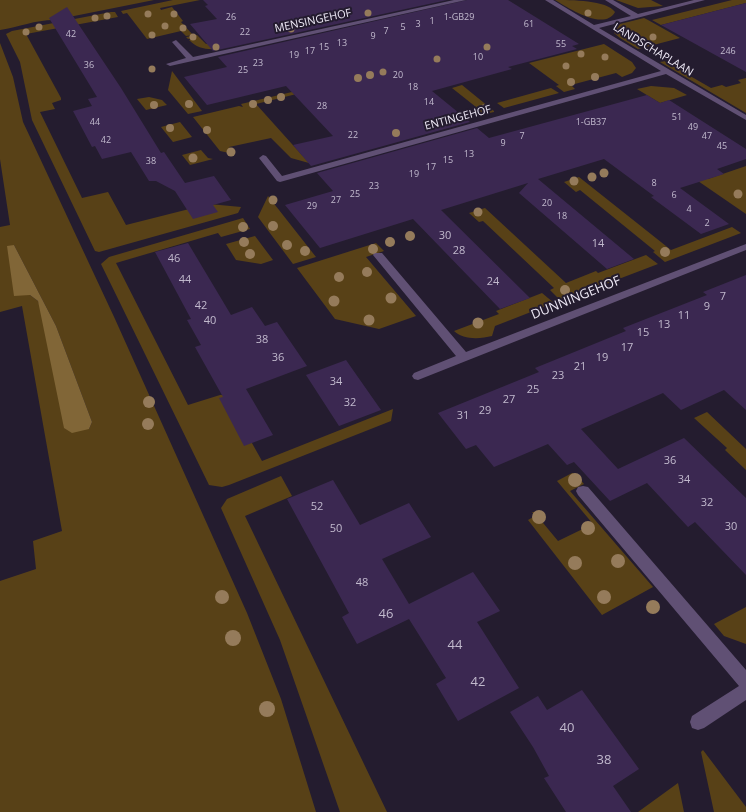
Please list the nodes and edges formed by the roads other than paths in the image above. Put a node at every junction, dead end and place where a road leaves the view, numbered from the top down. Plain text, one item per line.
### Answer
1 (463, 0) edge
2 (548, 0) edge
3 (608, 0) edge
4 (702, 0) edge
5 (637, 16) junction
6 (593, 27) junction
7 (176, 42) dead end
8 (191, 59) junction
9 (170, 64) dead end
10 (668, 71) junction
11 (746, 118) edge
12 (263, 158) dead end
13 (746, 248) edge
14 (378, 255) dead end
15 (464, 358) junction
16 (418, 376) dead end
17 (583, 491) dead end
18 (746, 682) edge
19 (746, 691) edge
20 (698, 722) dead end

1 - 8 street, MENSINGEHOF
2 - 6 street, LANDSCHAPLAAN
3 - 5 street, LANDSCHAPLAAN
4 - 5 street
5 - 6 street
6 - 10 street, LANDSCHAPLAAN
7 - 8 street
8 - 9 street, MENSINGEHOF
10 - 11 street, LANDSCHAPLAAN
10 - 12 street, ENTINGEHOF
13 - 15 street, DUNNINGEHOF
14 - 15 street
15 - 16 street, DUNNINGEHOF
17 - 18 street
19 - 20 street

